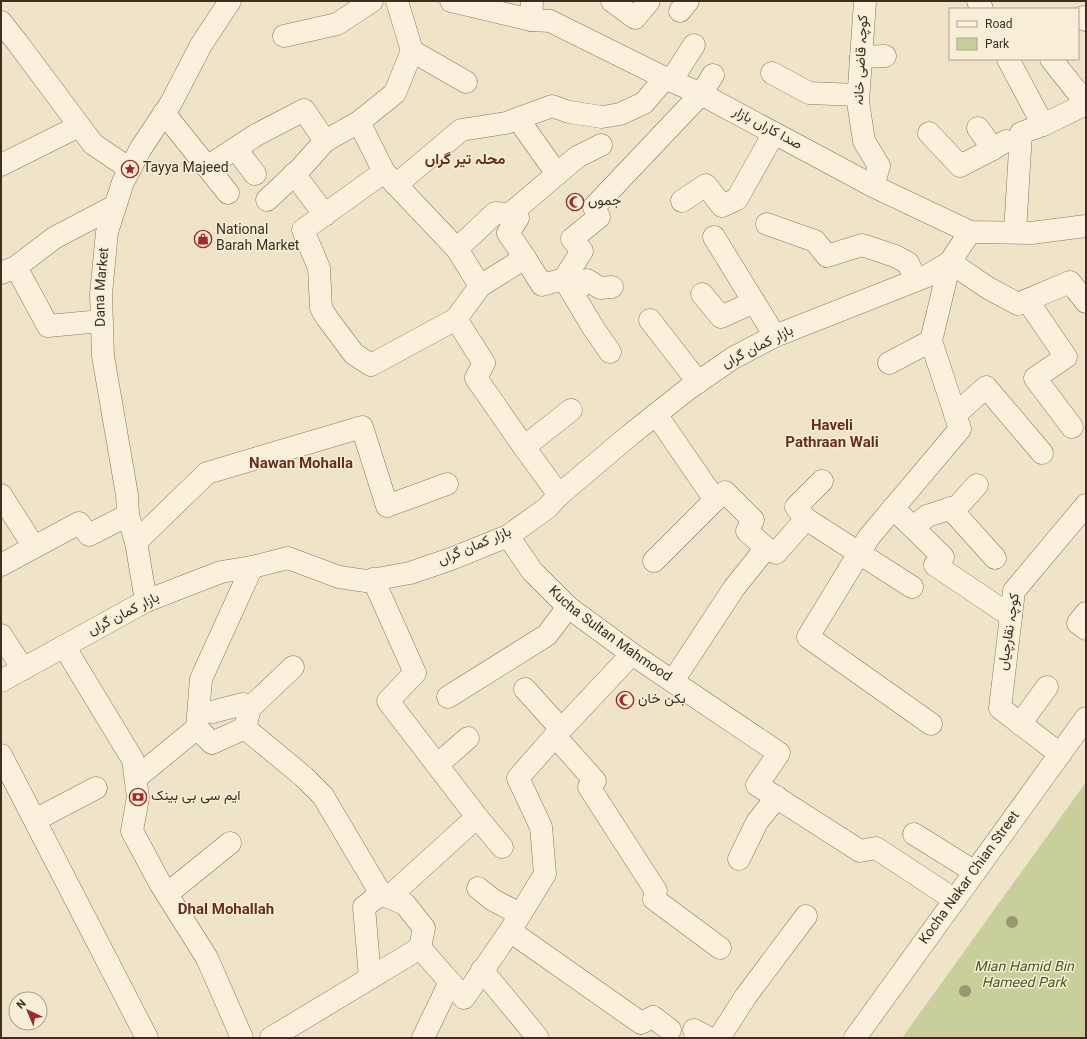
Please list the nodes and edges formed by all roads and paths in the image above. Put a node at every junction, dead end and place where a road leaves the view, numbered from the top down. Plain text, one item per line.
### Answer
1 (230, 1) edge
2 (372, 1) edge
3 (397, 1) edge
4 (451, 1) edge
5 (612, 1) edge
6 (649, 1) edge
7 (865, 1) edge
8 (531, 10) edge
9 (1, 22) edge
10 (284, 36) dead end
11 (694, 45) dead end
12 (9, 46) edge
13 (412, 51) junction
14 (885, 56) dead end
15 (861, 57) junction
16 (1009, 60) edge
17 (1052, 60) edge
18 (772, 73) dead end
19 (713, 75) dead end
20 (668, 79) junction
21 (466, 82) dead end
22 (701, 94) junction
23 (858, 95) junction
24 (1086, 104) edge
25 (164, 113) junction
26 (518, 119) junction
27 (359, 122) junction
28 (1043, 125) junction
29 (80, 126) junction
30 (978, 128) dead end
31 (774, 133) junction
32 (929, 133) dead end
33 (1021, 133) junction
34 (324, 141) junction
35 (601, 145) dead end
36 (236, 149) junction
37 (993, 149) junction
38 (1, 165) edge
39 (207, 167) junction
40 (130, 169) junction
41 (255, 174) dead end
42 (294, 174) junction
43 (557, 174) junction
44 (390, 178) junction
45 (873, 186) junction
46 (228, 193) dead end
47 (267, 200) dead end
48 (682, 201) dead end
49 (115, 206) junction
50 (510, 214) junction
51 (325, 215) junction
52 (767, 224) dead end
53 (1086, 226) edge
54 (970, 232) junction
55 (1015, 232) junction
56 (714, 237) dead end
57 (457, 249) junction
58 (525, 258) junction
59 (950, 262) junction
60 (9, 270) edge
61 (916, 280) junction
62 (480, 286) junction
63 (568, 286) junction
64 (612, 287) dead end
65 (702, 294) dead end
66 (1027, 300) junction
67 (754, 302) junction
68 (1086, 302) edge
69 (456, 319) junction
70 (650, 320) dead end
71 (102, 321) junction
72 (775, 336) junction
73 (931, 341) junction
74 (610, 352) dead end
75 (889, 363) dead end
76 (698, 382) junction
77 (571, 410) dead end
78 (656, 414) junction
79 (955, 415) junction
80 (1072, 427) dead end
81 (524, 447) junction
82 (1042, 453) dead end
83 (822, 481) dead end
84 (447, 484) dead end
85 (977, 485) dead end
86 (559, 495) junction
87 (1, 496) edge
88 (715, 500) junction
89 (1086, 505) edge
90 (893, 508) junction
91 (950, 508) junction
92 (128, 515) junction
93 (806, 520) junction
94 (913, 527) junction
95 (508, 536) junction
96 (136, 542) junction
97 (34, 548) junction
98 (766, 548) junction
99 (860, 554) junction
100 (995, 558) dead end
101 (654, 561) dead end
102 (1, 565) edge
103 (252, 567) junction
104 (373, 579) junction
105 (912, 587) dead end
106 (146, 600) junction
107 (568, 607) junction
108 (1086, 613) edge
109 (1011, 616) junction
110 (1086, 629) edge
111 (1, 635) edge
112 (64, 646) junction
113 (632, 654) junction
114 (293, 667) dead end
115 (23, 670) junction
116 (1, 681) edge
117 (673, 681) junction
118 (1047, 687) dead end
119 (525, 689) dead end
120 (448, 697) dead end
121 (212, 712) dead end
122 (247, 718) junction
123 (1086, 718) edge
124 (931, 724) dead end
125 (1020, 724) junction
126 (197, 728) junction
127 (558, 732) junction
128 (468, 738) dead end
129 (1060, 754) junction
130 (1, 755) edge
131 (437, 765) junction
132 (136, 778) junction
133 (96, 788) dead end
134 (777, 797) junction
135 (477, 817) junction
136 (35, 820) junction
137 (914, 834) dead end
138 (230, 843) dead end
139 (502, 847) dead end
140 (739, 859) dead end
141 (975, 872) junction
142 (478, 888) dead end
143 (168, 894) junction
144 (385, 896) junction
145 (955, 900) junction
146 (806, 916) dead end
147 (515, 923) junction
148 (420, 948) junction
149 (720, 948) dead end
150 (482, 970) junction
151 (370, 978) junction
152 (457, 990) junction
153 (670, 1030) dead end
154 (147, 1038) edge
155 (242, 1038) edge
156 (272, 1038) edge
157 (423, 1038) edge
158 (538, 1038) edge
159 (718, 1038) edge
160 (855, 1038) edge

1 - 25 street, Dana Market
2 - 10 street
3 - 13 street
4 - 8 street, صدا کاراں بازار
5 - 6 street
7 - 15 street, کوچہ قاضی خانہ
8 - 20 street, صدا کاراں بازار
9 - 12 street
11 - 20 street
12 - 29 street
13 - 21 street
13 - 27 street
14 - 15 street
15 - 23 street, کوچہ قاضی خانہ
16 - 28 street
17 - 24 street
18 - 23 street
19 - 22 street
20 - 22 street, صدا کاراں بازار
20 - 26 street
22 - 31 street, صدا کاراں بازار
22 - 63 street
23 - 45 street, کوچہ قاضی خانہ
24 - 28 street
25 - 39 street
25 - 40 street, Dana Market
26 - 43 street
26 - 44 street
27 - 34 street
27 - 44 street
28 - 33 street
29 - 38 street
29 - 40 street
30 - 37 street
31 - 45 street, صدا کاراں بازار
31 - 48 street
32 - 37 street
33 - 37 street
33 - 55 street
34 - 36 street
34 - 42 street
35 - 43 street
36 - 39 street
36 - 41 street
39 - 46 street
40 - 49 street, Dana Market
42 - 47 street
42 - 51 street
43 - 50 street
44 - 51 street
44 - 57 street
45 - 54 street, صدا کاراں بازار
49 - 60 street
49 - 71 street, Dana Market
50 - 57 street
50 - 58 street
51 - 69 street
52 - 61 street
53 - 55 street, صدا کاراں بازار
54 - 55 street, صدا کاراں بازار
54 - 59 street
56 - 67 street
57 - 62 street
58 - 62 street
58 - 63 street
59 - 61 street, بازار کمان گراں
59 - 66 street
59 - 73 street
60 - 71 street
61 - 72 street, بازار کمان گراں
62 - 69 street
63 - 64 street
63 - 74 street
65 - 67 street
66 - 68 street
66 - 80 street
67 - 72 street
69 - 81 street
70 - 76 street
71 - 92 street, Dana Market
72 - 76 street, بازار کمان گراں
73 - 75 street
73 - 79 street
76 - 78 street, بازار کمان گراں
77 - 81 street
78 - 86 street, بازار کمان گراں
78 - 88 street
79 - 82 street
79 - 90 street
81 - 86 street
83 - 93 street
84 - 96 street
85 - 91 street
86 - 95 street, بازار کمان گراں
87 - 97 street
88 - 98 street
88 - 101 street
89 - 109 street, کوچہ نقارچیاں
90 - 94 street
90 - 99 street
91 - 94 street
91 - 100 street
92 - 96 street, Dana Market
92 - 97 street
93 - 98 street
93 - 99 street
94 - 109 street
95 - 104 street, بازار کمان گراں
95 - 107 street, Kucha Sultan Mahmood
96 - 106 street, Dana Market
97 - 102 street
98 - 117 street
99 - 105 street
99 - 124 street
103 - 104 street, بازار کمان گراں
103 - 106 street, بازار کمان گراں
103 - 126 street
104 - 131 street
106 - 112 street, بازار کمان گراں
107 - 113 street, Kucha Sultan Mahmood
107 - 120 street
108 - 110 street
109 - 125 street, کوچہ نقارچیاں
111 - 115 street
112 - 115 street, بازار کمان گراں
112 - 132 street
113 - 117 street, Kucha Sultan Mahmood
113 - 127 street
114 - 122 street
115 - 116 street, بازار کمان گراں
117 - 134 street, Kucha Sultan Mahmood
118 - 125 street
119 - 127 street
121 - 122 street
122 - 126 street
122 - 144 street
123 - 129 street, Kocha Nakar Chian Street
125 - 129 street, کوچہ نقارچیاں
126 - 132 street
127 - 147 street
127 - 149 street
128 - 131 street
129 - 141 street, Kocha Nakar Chian Street
130 - 136 street
131 - 135 street
132 - 143 street
133 - 136 street
134 - 140 street
134 - 145 street, Kucha Sultan Mahmood
135 - 139 street
135 - 144 street
136 - 154 street
137 - 141 street
138 - 143 street
141 - 145 street, Kocha Nakar Chian Street
142 - 147 street
143 - 155 street
144 - 148 street
144 - 151 street
145 - 160 street, Kocha Nakar Chian Street
146 - 159 street
147 - 150 street
147 - 153 street
148 - 151 street
148 - 152 street
150 - 152 street
150 - 158 street
151 - 156 street
152 - 157 street

